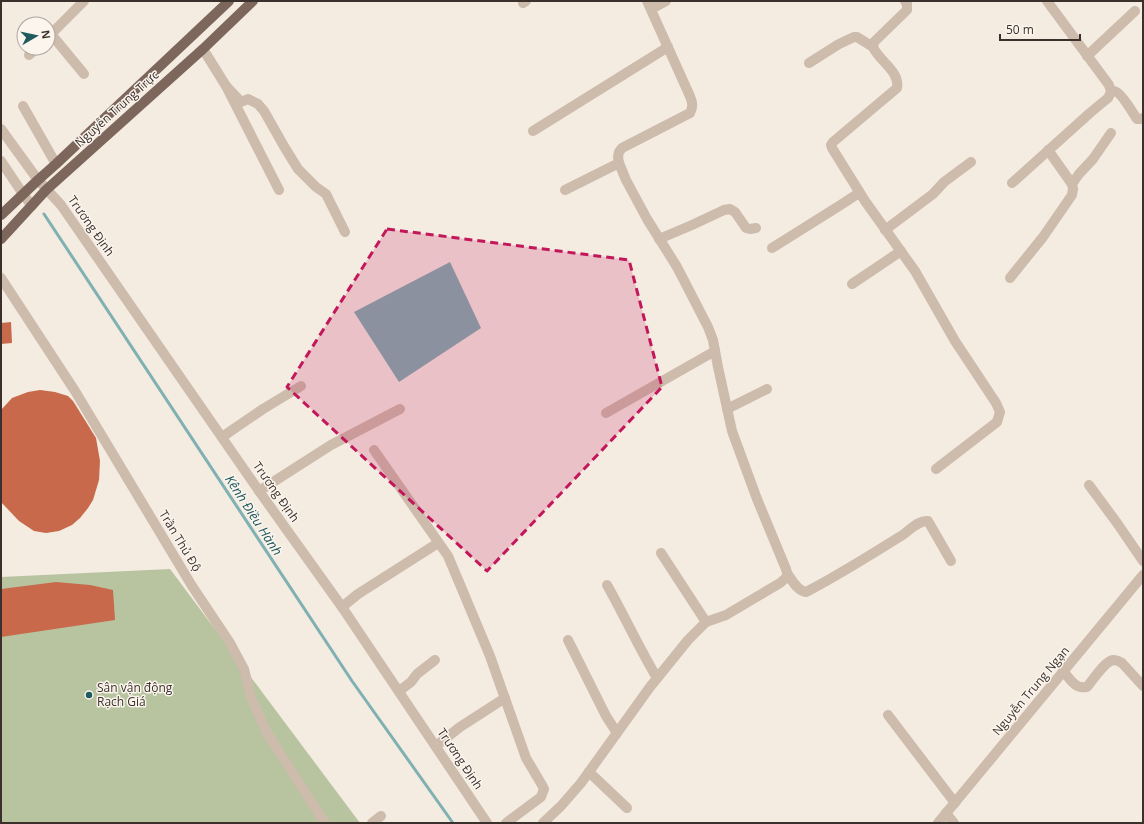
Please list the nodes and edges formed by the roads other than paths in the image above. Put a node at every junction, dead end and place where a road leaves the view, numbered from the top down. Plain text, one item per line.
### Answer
1 (84, 1) edge
2 (229, 1) edge
3 (254, 1) edge
4 (666, 1) edge
5 (905, 1) edge
6 (1047, 1) edge
7 (649, 5) edge
8 (1136, 11) dead end
9 (56, 28) edge
10 (56, 43) edge
11 (668, 47) junction
12 (873, 47) junction
13 (203, 49) junction
14 (1087, 56) junction
15 (809, 63) dead end
16 (84, 74) dead end
17 (226, 86) junction
18 (1111, 92) junction
19 (23, 106) dead end
20 (1143, 118) edge
21 (1, 129) edge
22 (533, 131) dead end
23 (1111, 133) dead end
24 (1048, 150) junction
25 (1, 161) edge
26 (619, 162) junction
27 (971, 162) dead end
28 (56, 164) junction
29 (38, 180) junction
30 (1012, 183) dead end
31 (1072, 184) junction
32 (46, 190) junction
33 (279, 190) dead end
34 (565, 190) dead end
35 (859, 193) junction
36 (23, 194) junction
37 (32, 206) junction
38 (1, 215) edge
39 (756, 228) dead end
40 (885, 230) junction
41 (344, 232) dead end
42 (1, 239) edge
43 (659, 239) junction
44 (772, 248) dead end
45 (901, 251) junction
46 (1, 278) edge
47 (1010, 278) dead end
48 (852, 284) dead end
49 (715, 351) junction
50 (301, 386) dead end
51 (767, 389) dead end
52 (400, 409) dead end
53 (727, 409) junction
54 (606, 413) dead end
55 (222, 437) junction
56 (374, 450) dead end
57 (936, 469) dead end
58 (1089, 485) dead end
59 (259, 491) junction
60 (438, 543) junction
61 (661, 554) dead end
62 (951, 561) dead end
63 (1143, 561) edge
64 (787, 573) junction
65 (1143, 575) edge
66 (607, 585) dead end
67 (342, 607) junction
68 (706, 622) junction
69 (568, 640) dead end
70 (435, 660) dead end
71 (1063, 671) junction
72 (657, 678) junction
73 (1143, 686) edge
74 (400, 691) junction
75 (505, 698) junction
76 (888, 715) dead end
77 (617, 733) junction
78 (436, 746) junction
79 (589, 772) junction
80 (955, 803) junction
81 (627, 808) dead end
82 (946, 813) junction
83 (381, 816) dead end
84 (325, 823) edge
85 (372, 823) edge
86 (487, 823) edge
87 (506, 823) edge
88 (543, 823) edge
89 (938, 823) edge
90 (954, 823) edge

1 - 9 street
2 - 28 main road, Nguyễn Trung Trực
3 - 13 main road, Nguyễn Trung Trực
4 - 7 street
5 - 12 street
6 - 14 street
7 - 11 street
8 - 14 street
10 - 16 street
11 - 22 street
11 - 26 street
12 - 15 street
12 - 35 street
13 - 17 street
13 - 32 main road, Nguyễn Trung Trực
14 - 18 street
17 - 33 street
17 - 41 street
18 - 20 street
18 - 24 street
19 - 28 street
21 - 29 street, Trương Định
23 - 31 street
24 - 30 street
24 - 31 street
25 - 36 street
26 - 34 street
26 - 43 street
27 - 40 street
28 - 29 main road, Nguyễn Trung Trực
29 - 32 street, Trương Định
29 - 36 main road, Nguyễn Trung Trực
31 - 47 street
32 - 37 main road, Nguyễn Trung Trực
32 - 55 street, Trương Định
35 - 40 street
35 - 44 street
36 - 37 street
36 - 38 main road, Nguyễn Trung Trực
37 - 42 main road, Nguyễn Trung Trực
39 - 43 street
40 - 45 street
43 - 49 street
45 - 48 street
45 - 57 street
46 - 84 street, Trần Thủ Độ
49 - 53 street
49 - 54 street
50 - 55 street
51 - 53 street
52 - 59 street
53 - 64 street
55 - 59 street, Trương Định
56 - 60 street
58 - 63 street
59 - 67 street, Trương Định
60 - 67 street
60 - 75 street
61 - 68 street
62 - 64 street
64 - 68 street
65 - 71 street, Nguyễn Trung Ngạn
66 - 72 street
67 - 74 street, Trương Định
68 - 72 street
69 - 77 street
70 - 74 street
71 - 73 street
71 - 80 street, Nguyễn Trung Ngạn
72 - 77 street
74 - 78 street, Trương Định
75 - 78 street
75 - 87 street
76 - 80 street
77 - 79 street
78 - 86 street, Trương Định
79 - 81 street
79 - 88 street
80 - 82 street, Nguyễn Trung Ngạn
82 - 89 street, Nguyễn Trung Ngạn
82 - 90 street
83 - 85 street

